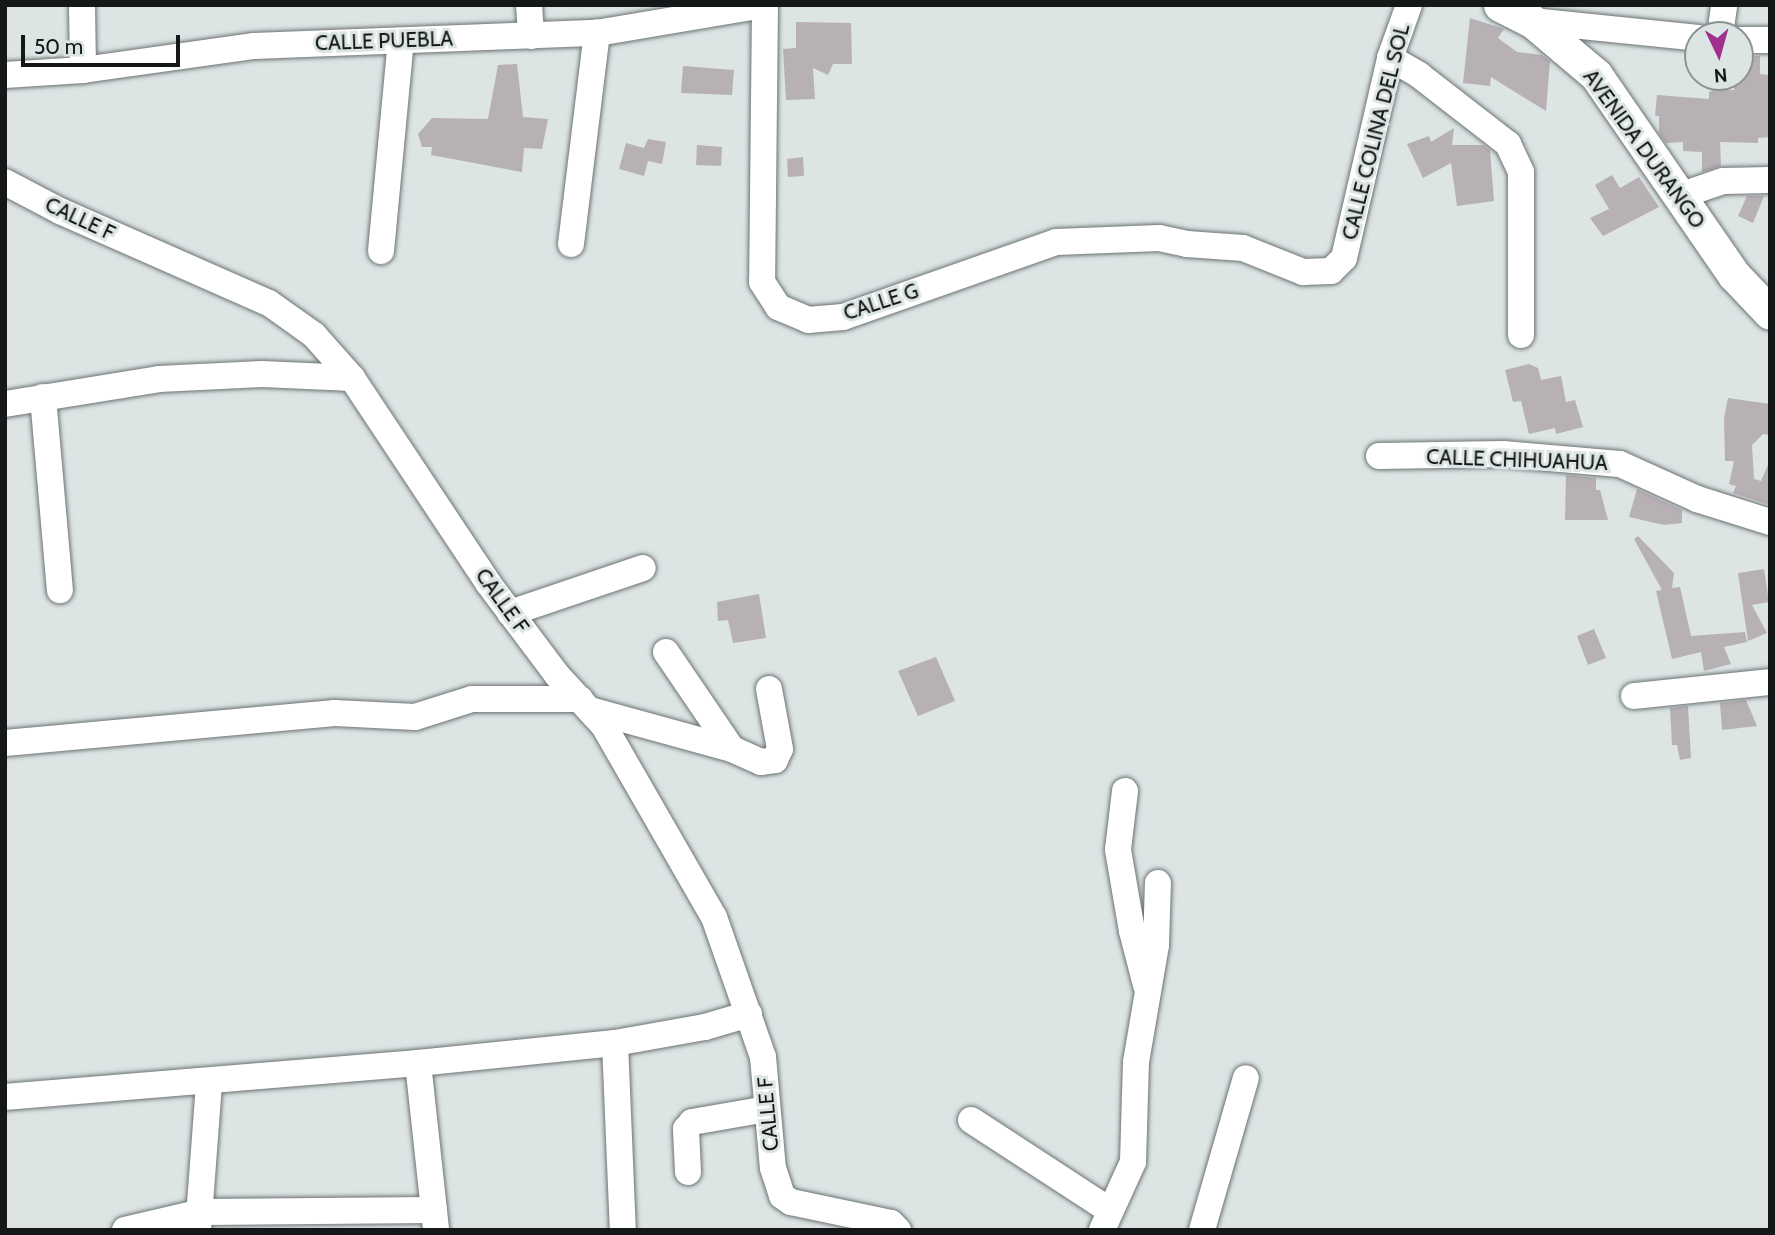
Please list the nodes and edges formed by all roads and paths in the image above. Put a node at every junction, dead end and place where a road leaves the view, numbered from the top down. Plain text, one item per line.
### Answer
1 (82, 5) edge
2 (529, 5) edge
3 (764, 5) edge
4 (1409, 5) edge
5 (1500, 5) edge
6 (1532, 21) junction
7 (597, 33) junction
8 (531, 36) junction
9 (1684, 37) edge
10 (401, 41) junction
11 (1390, 58) junction
12 (83, 70) junction
13 (5, 75) edge
14 (1770, 180) edge
15 (5, 182) edge
16 (1679, 196) junction
17 (571, 244) dead end
18 (381, 251) dead end
19 (1344, 258) joint
20 (1767, 307) edge
21 (1521, 335) dead end
22 (352, 378) junction
23 (43, 397) junction
24 (5, 404) edge
25 (1379, 456) dead end
26 (1770, 522) edge
27 (643, 568) dead end
28 (60, 590) dead end
29 (510, 613) junction
30 (666, 652) dead end
31 (1770, 682) edge
32 (769, 689) dead end
33 (1634, 696) dead end
34 (585, 704) junction
35 (5, 743) edge
36 (732, 749) junction
37 (1125, 791) dead end
38 (1158, 883) dead end
39 (1148, 994) junction
40 (748, 1014) junction
41 (615, 1043) junction
42 (418, 1063) junction
43 (1247, 1078) dead end
44 (209, 1082) junction
45 (5, 1097) edge
46 (767, 1109) junction
47 (971, 1120) dead end
48 (688, 1172) dead end
49 (435, 1220) edge
50 (1105, 1220) edge
51 (199, 1221) edge
52 (125, 1230) edge
53 (623, 1230) edge
54 (898, 1230) edge
55 (1202, 1230) edge

1 - 12 street
2 - 8 street
3 - 7 street, CALLE PUEBLA
3 - 19 street, CALLE G
4 - 11 street, CALLE COLINA DEL SOL
5 - 6 main road, AVENIDA DURANGO
6 - 9 street
6 - 16 main road, AVENIDA DURANGO
7 - 8 street, CALLE PUEBLA
7 - 17 street
8 - 10 street, CALLE PUEBLA
10 - 12 street, CALLE PUEBLA
10 - 18 street
11 - 19 street, CALLE COLINA DEL SOL
11 - 21 street
12 - 13 street, CALLE PUEBLA
14 - 16 street
15 - 22 street, CALLE F
16 - 20 main road, AVENIDA DURANGO
22 - 23 street
22 - 29 street, CALLE F
23 - 24 street
23 - 28 street
25 - 26 street, CALLE CHIHUAHUA
27 - 29 street
29 - 34 street, CALLE F
30 - 36 street
31 - 33 street
32 - 36 street
34 - 35 street
34 - 36 street
34 - 40 street, CALLE F
37 - 39 street
38 - 39 street
39 - 50 street
40 - 41 street
40 - 46 street, CALLE F
41 - 42 street
41 - 53 street
42 - 44 street
42 - 49 street
43 - 55 street
44 - 45 street
44 - 51 street
46 - 48 street
46 - 54 street, CALLE F
47 - 50 street
49 - 51 street
51 - 52 street

